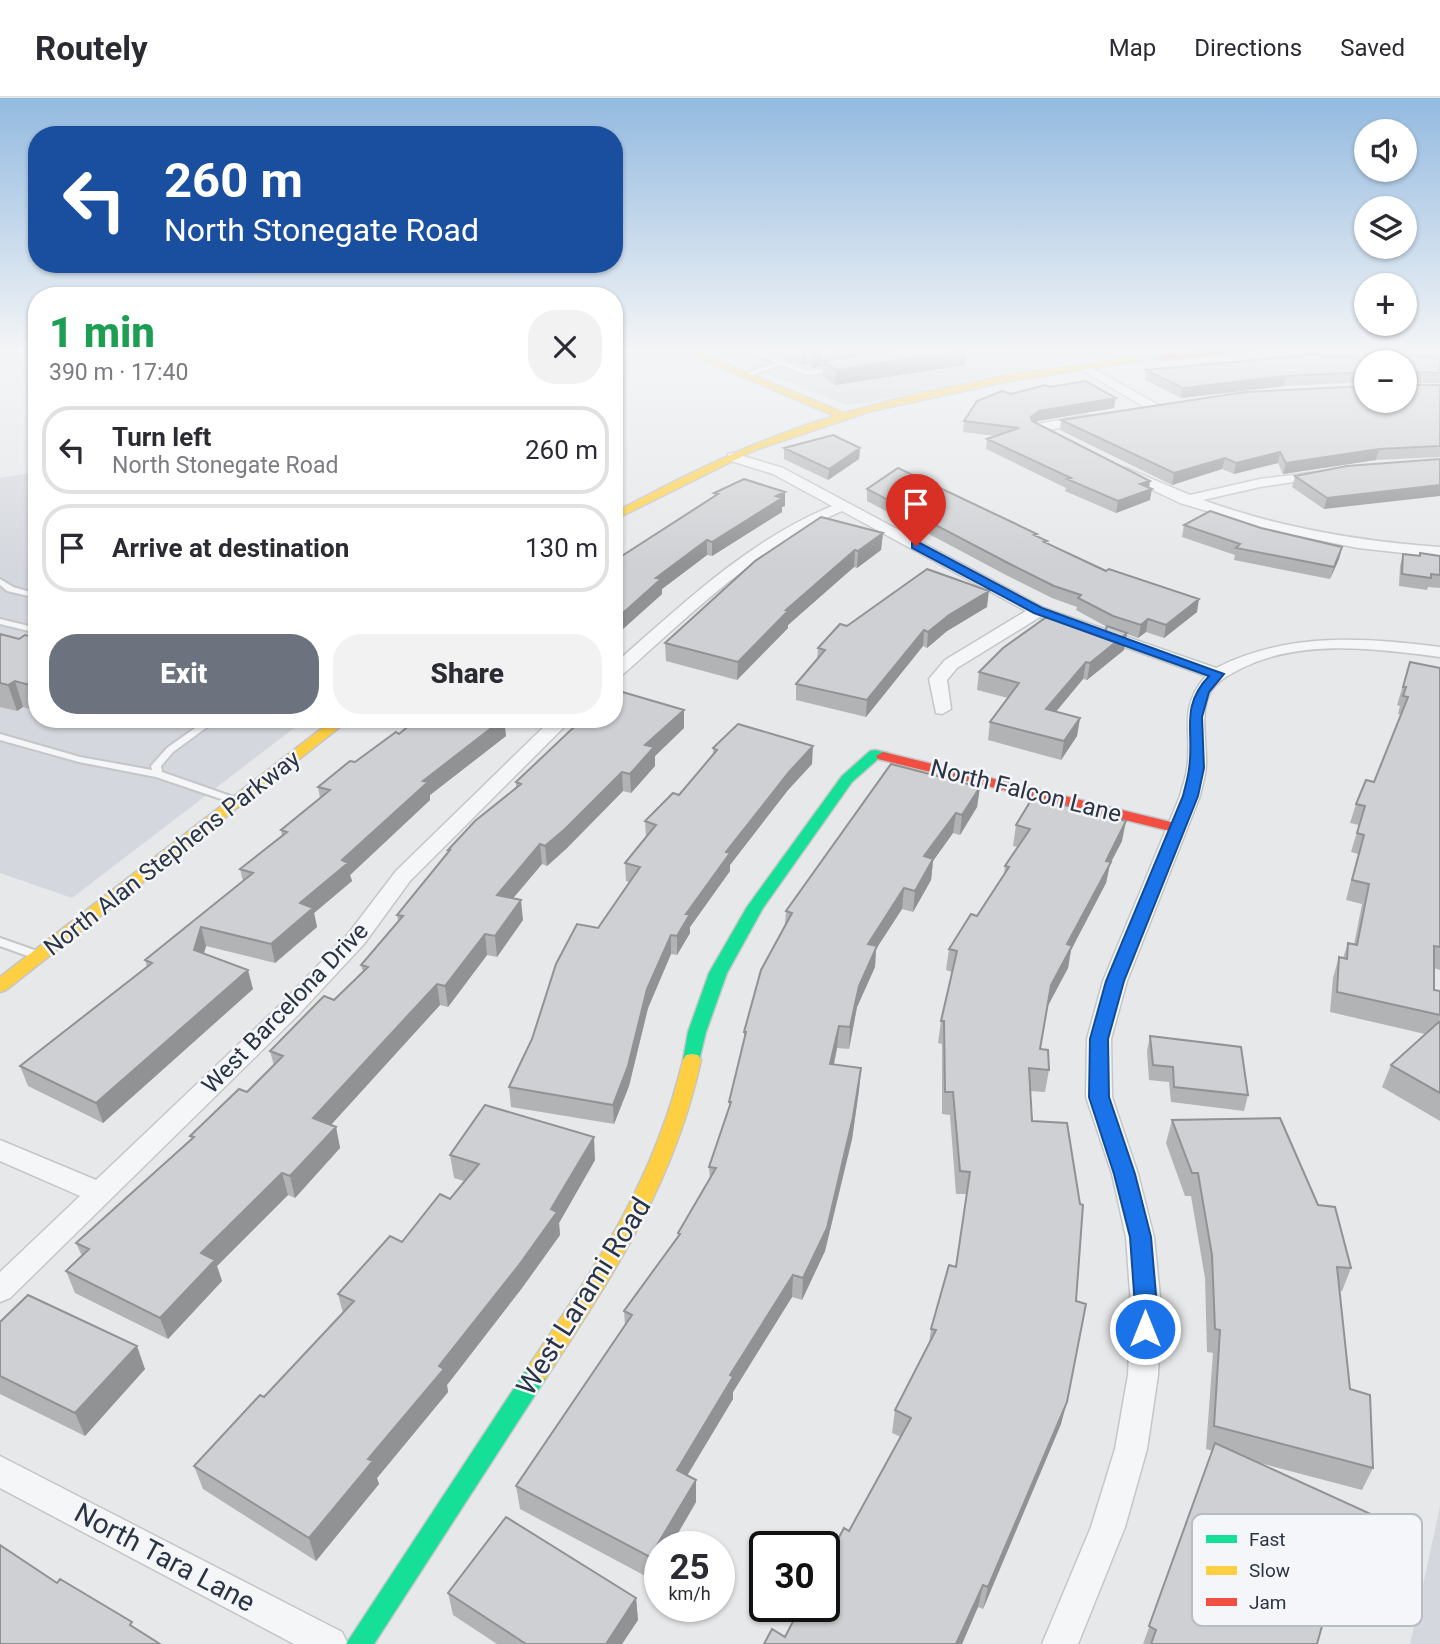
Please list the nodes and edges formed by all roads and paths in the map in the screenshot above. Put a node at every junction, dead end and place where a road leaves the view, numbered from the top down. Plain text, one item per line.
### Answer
1 (831, 420) edge
2 (1080, 420) edge
3 (1062, 441) edge
4 (733, 457) junction
5 (1112, 465) edge
6 (1338, 472) edge
7 (1185, 500) junction
8 (843, 506) junction
9 (623, 512) edge
10 (1440, 552) edge
11 (0, 581) edge
12 (28, 594) edge
13 (1038, 611) junction
14 (0, 621) edge
15 (28, 629) edge
16 (1440, 652) edge
17 (623, 665) edge
18 (1217, 674) junction
19 (942, 709) dead end
20 (201, 728) edge
21 (332, 728) edge
22 (554, 728) edge
23 (0, 737) edge
24 (875, 754) joint
25 (158, 774) junction
26 (238, 802) junction
27 (1178, 828) junction
28 (0, 942) edge
29 (39, 956) junction
30 (0, 986) edge
31 (0, 1150) edge
32 (100, 1193) junction
33 (0, 1290) edge
34 (0, 1471) edge
35 (330, 1644) edge
36 (359, 1644) edge
37 (1060, 1644) edge

1 - 4 street
2 - 3 street
4 - 8 street
4 - 9 street
5 - 7 street
6 - 7 street
7 - 10 street
8 - 13 street
8 - 17 street
11 - 12 lane
13 - 18 street
13 - 19 street
14 - 15 lane
16 - 18 street
18 - 27 street
20 - 25 lane
21 - 26 street, North Alan Stephens Parkway
22 - 32 street, West Barcelona Drive
23 - 25 lane
24 - 27 street, North Falcon Lane
24 - 36 street, West Larami Road
25 - 26 lane
26 - 29 street, North Alan Stephens Parkway
27 - 37 street
28 - 29 lane
29 - 30 street, North Alan Stephens Parkway
31 - 32 street
32 - 33 street, West Barcelona Drive
34 - 35 street, North Tara Lane

